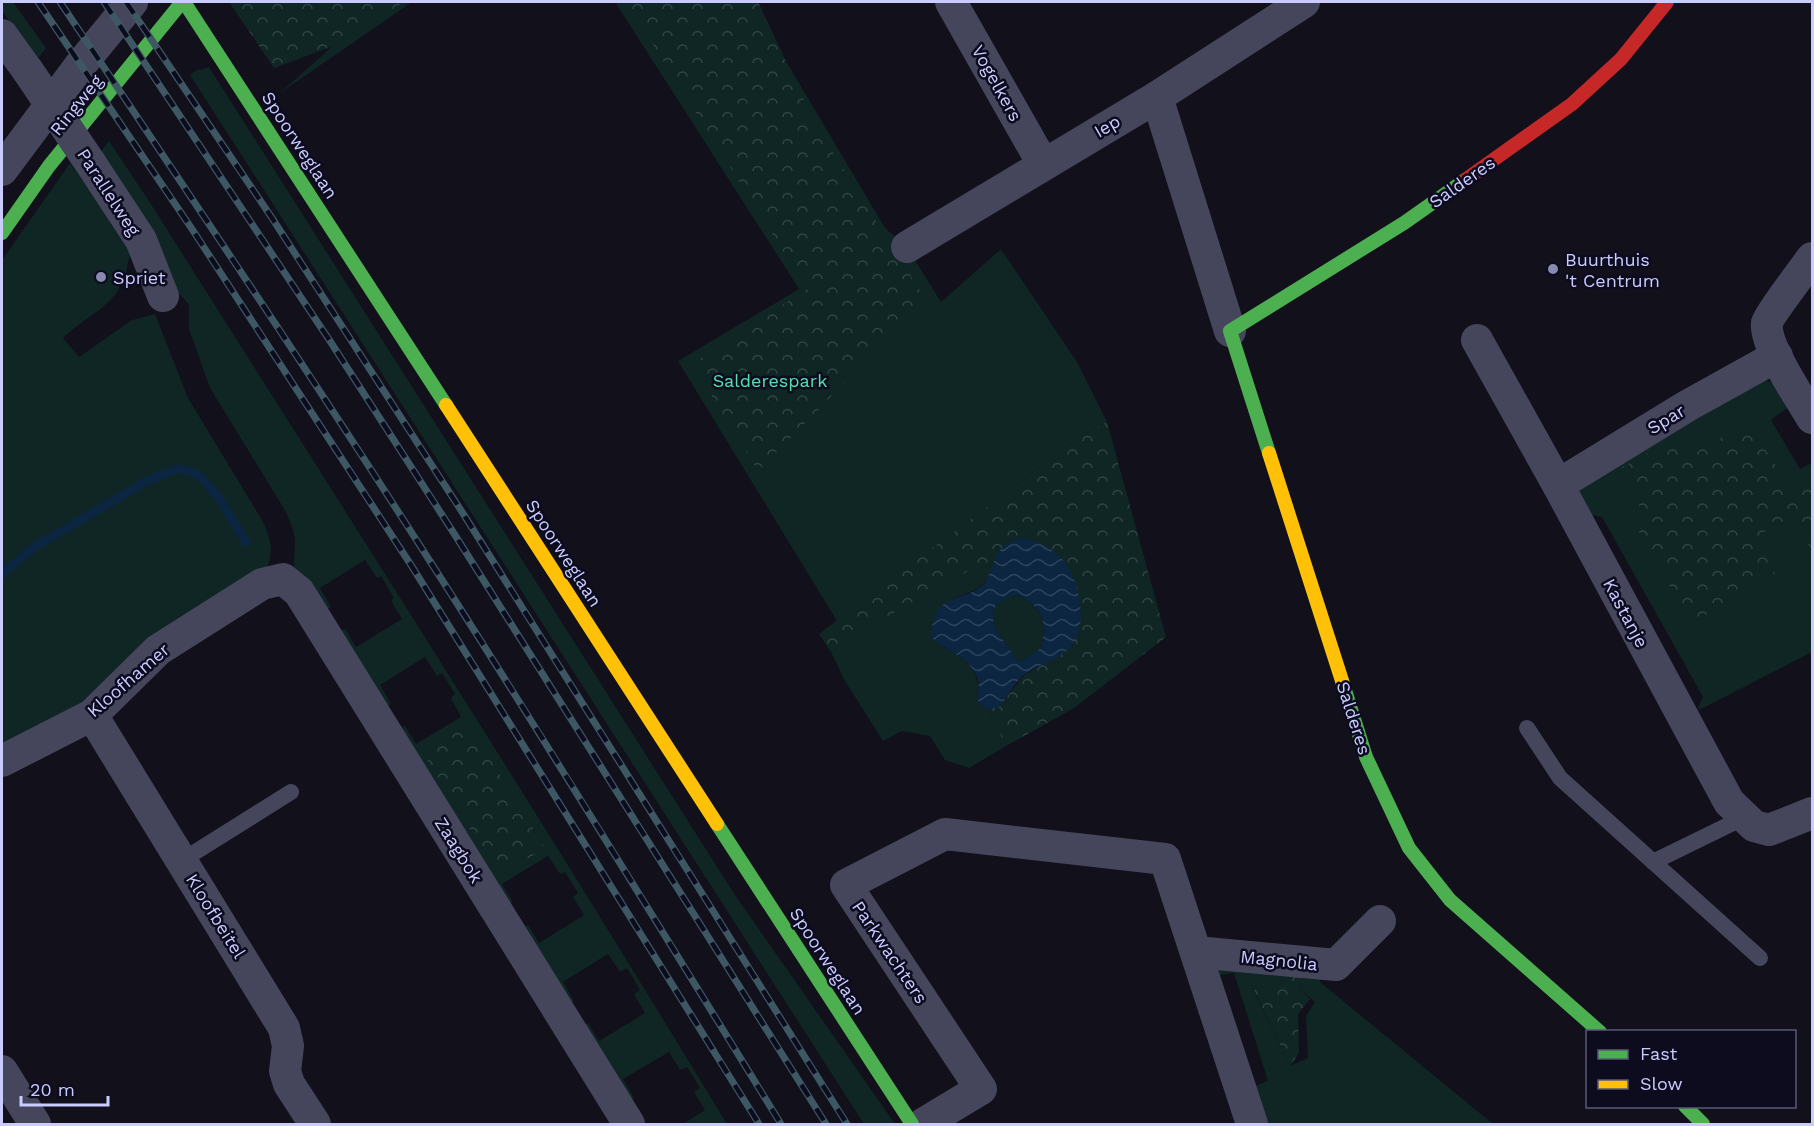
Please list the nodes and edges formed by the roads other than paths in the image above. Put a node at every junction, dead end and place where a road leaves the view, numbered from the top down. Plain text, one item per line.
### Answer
1 (132, 2) edge
2 (183, 2) edge
3 (951, 2) edge
4 (1304, 2) edge
5 (1667, 2) edge
6 (2, 35) edge
7 (1157, 97) junction
8 (1042, 164) junction
9 (2, 170) edge
10 (2, 233) edge
11 (908, 247) dead end
12 (1812, 258) edge
13 (163, 296) dead end
14 (1230, 331) junction
15 (1477, 339) dead end
16 (1777, 356) junction
17 (1812, 418) edge
18 (1558, 485) junction
19 (283, 579) joint
20 (92, 715) junction
21 (1527, 728) dead end
22 (2, 761) edge
23 (291, 792) dead end
24 (1812, 813) edge
25 (1745, 817) junction
26 (182, 861) junction
27 (1653, 862) junction
28 (1380, 921) dead end
29 (1196, 952) junction
30 (1760, 958) dead end
31 (1598, 1030) edge
32 (2, 1071) edge
33 (1686, 1108) edge
34 (35, 1125) edge
35 (315, 1125) edge
36 (629, 1125) edge
37 (912, 1125) edge
38 (923, 1125) edge
39 (1252, 1125) edge
40 (1703, 1125) edge

1 - 9 street
2 - 10 street, Ringweg
2 - 37 street, Spoorweglaan
3 - 8 street, Vogelkers
4 - 7 street, Iep
5 - 14 street, Salderes
6 - 13 street, Parallelweg, bridge
7 - 8 street, Iep
7 - 14 street, Salderes
8 - 11 street, Iep
12 - 16 street
14 - 31 street, Salderes
15 - 18 street, Kastanje
16 - 17 street
16 - 18 street, Spar
18 - 25 street, Kastanje
19 - 20 street, Kloofhamer
19 - 36 street, Zaagbok
20 - 22 street, Kloofhamer
20 - 26 street, Kloofbeitel
21 - 27 lane
23 - 26 lane
24 - 25 street, Kastanje
25 - 27 lane
26 - 35 street, Kloofbeitel
27 - 30 lane
28 - 29 street, Magnolia
29 - 38 street, Parkwachters
29 - 39 street
32 - 34 street
33 - 40 street

